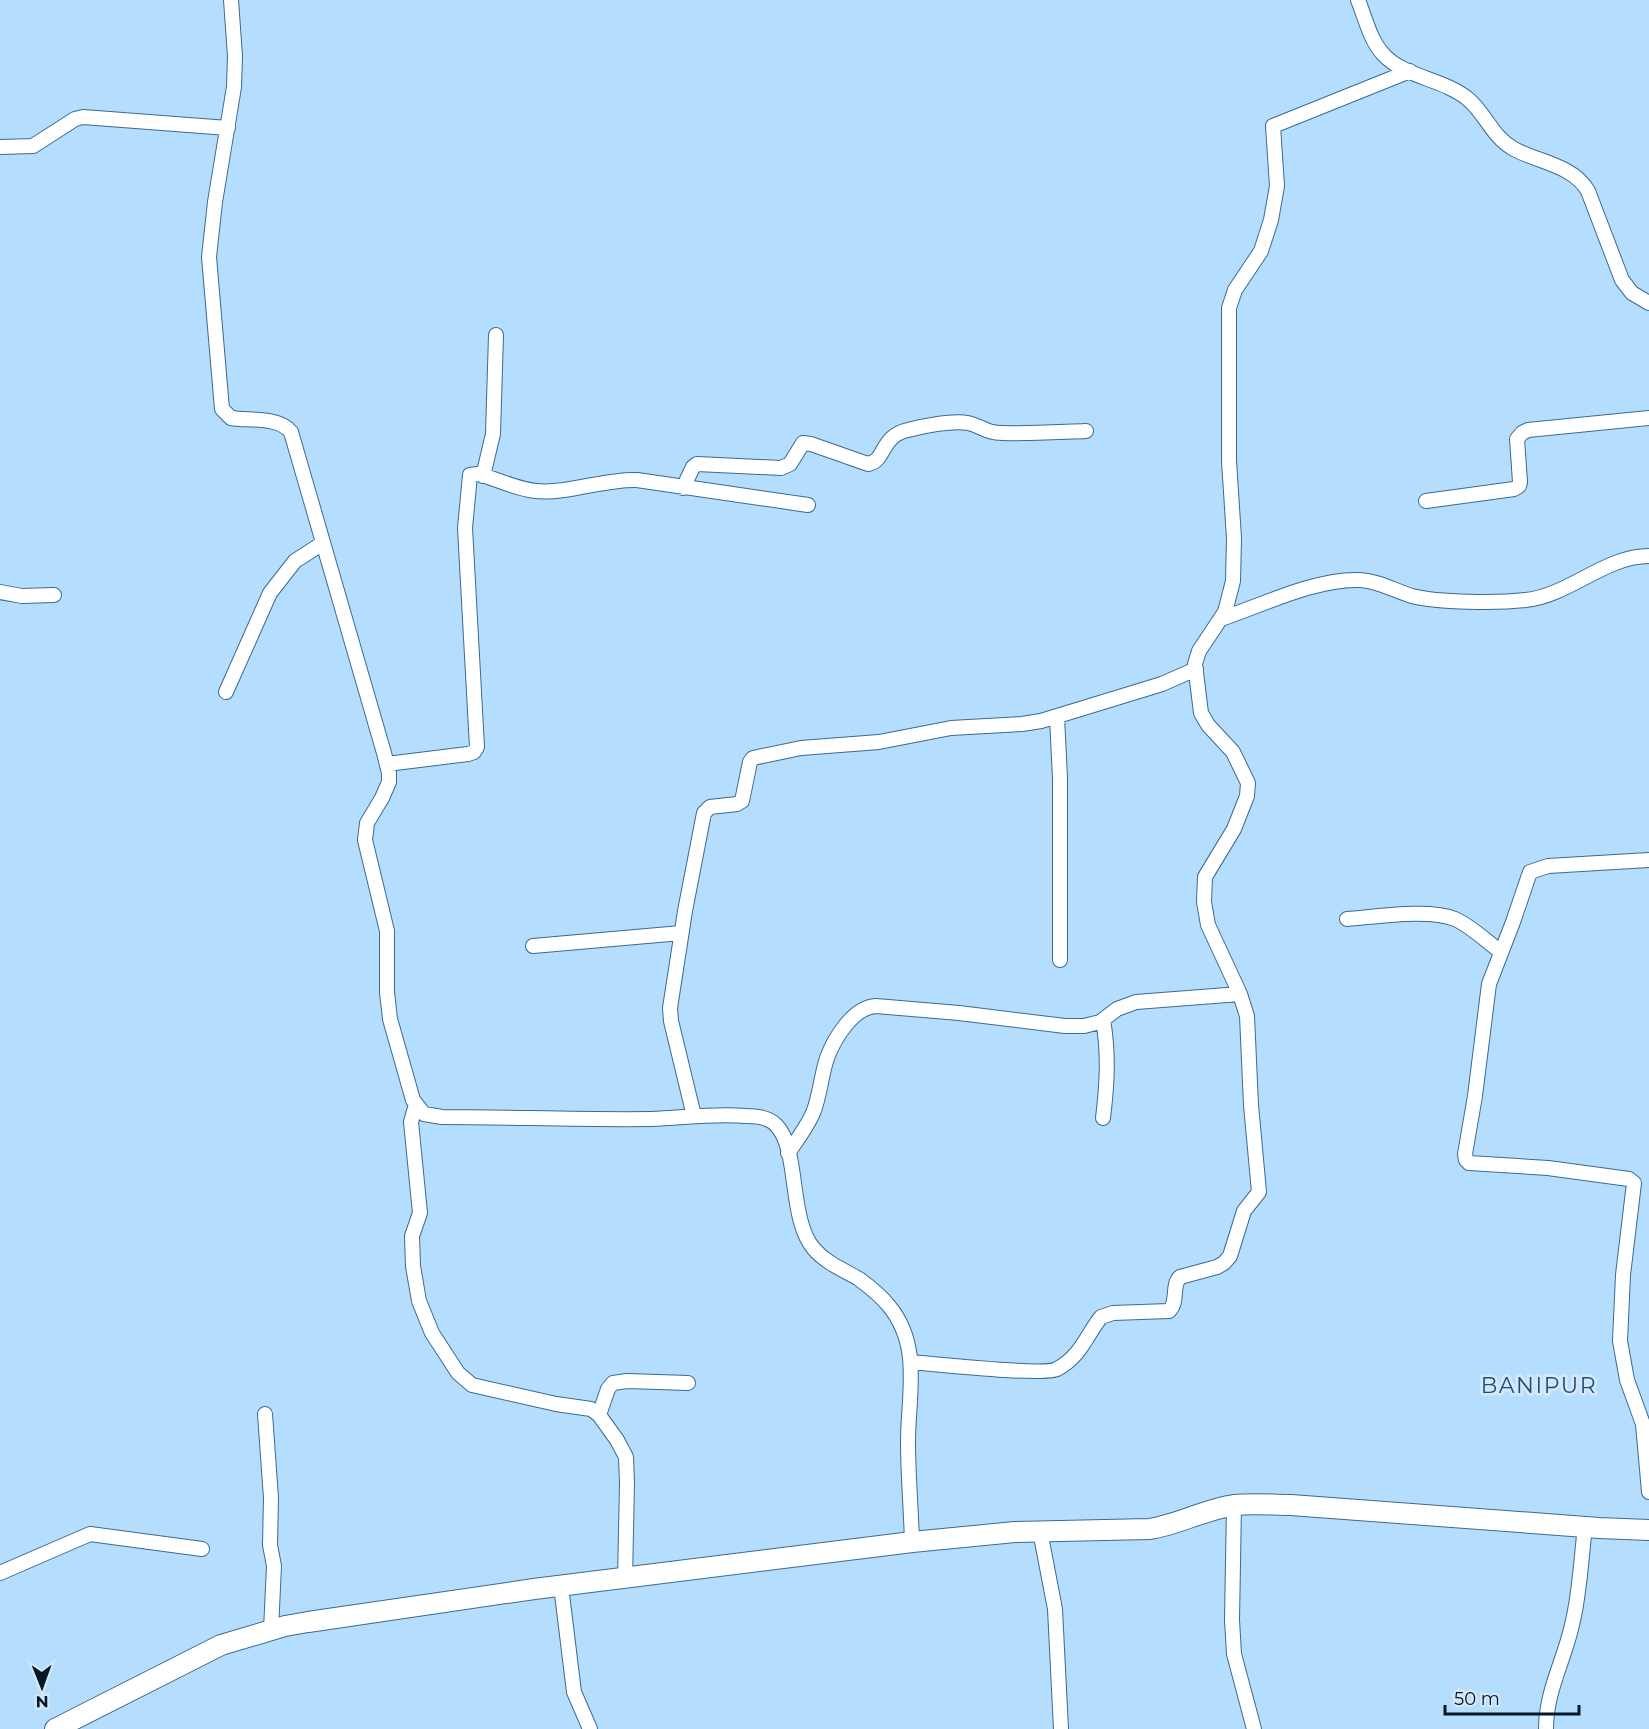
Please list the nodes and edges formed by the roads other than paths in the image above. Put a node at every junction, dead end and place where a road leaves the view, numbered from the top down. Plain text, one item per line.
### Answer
1 (231, 0) edge
2 (1358, 0) edge
3 (1410, 71) junction
4 (228, 128) junction
5 (0, 147) edge
6 (1649, 303) edge
7 (496, 335) dead end
8 (1649, 418) edge
9 (1086, 431) dead end
10 (483, 476) junction
11 (683, 488) junction
12 (1426, 501) dead end
13 (808, 505) dead end
14 (323, 543) junction
15 (1649, 556) edge
16 (0, 592) edge
17 (54, 595) dead end
18 (1221, 619) junction
19 (1196, 669) junction
20 (226, 692) dead end
21 (1057, 717) junction
22 (387, 764) junction
23 (1649, 860) edge
24 (1347, 919) dead end
25 (681, 933) junction
26 (532, 946) dead end
27 (1501, 952) junction
28 (1060, 960) dead end
29 (1240, 994) junction
30 (1103, 1020) junction
31 (416, 1104) junction
32 (694, 1116) junction
33 (1102, 1118) dead end
34 (788, 1153) junction
35 (911, 1362) junction
36 (688, 1383) dead end
37 (1645, 1413) edge
38 (265, 1414) dead end
39 (599, 1414) junction
40 (1649, 1492) edge
41 (1234, 1505) junction
42 (1585, 1527) junction
43 (1649, 1530) edge
44 (1040, 1531) junction
45 (912, 1542) junction
46 (202, 1549) dead end
47 (0, 1573) edge
48 (625, 1579) junction
49 (561, 1586) junction
50 (271, 1630) junction
51 (55, 1729) edge
52 (590, 1729) edge
53 (1061, 1729) edge
54 (1254, 1729) edge
55 (1546, 1729) edge

1 - 4 street
2 - 3 street
3 - 6 street
3 - 18 street
4 - 5 street
4 - 14 street
7 - 10 street
8 - 12 street
9 - 11 street
10 - 11 street
10 - 22 street
11 - 13 street
14 - 20 street
14 - 22 street
15 - 18 street
16 - 17 street
18 - 19 street
19 - 21 street
19 - 29 street
21 - 25 street
21 - 28 street
22 - 31 street
23 - 27 street
24 - 27 street
25 - 26 street
25 - 32 street
27 - 37 street
29 - 30 street
29 - 35 street
30 - 33 street
30 - 34 street
31 - 32 street
31 - 39 street
32 - 34 street
34 - 35 street
35 - 45 street
36 - 39 street
37 - 40 street
38 - 50 street
39 - 48 street
41 - 42 street
41 - 44 street
41 - 54 street
42 - 43 street
42 - 55 street
44 - 45 street
44 - 53 street
45 - 48 street
46 - 47 street
48 - 49 street
49 - 50 street
49 - 52 street
50 - 51 street

